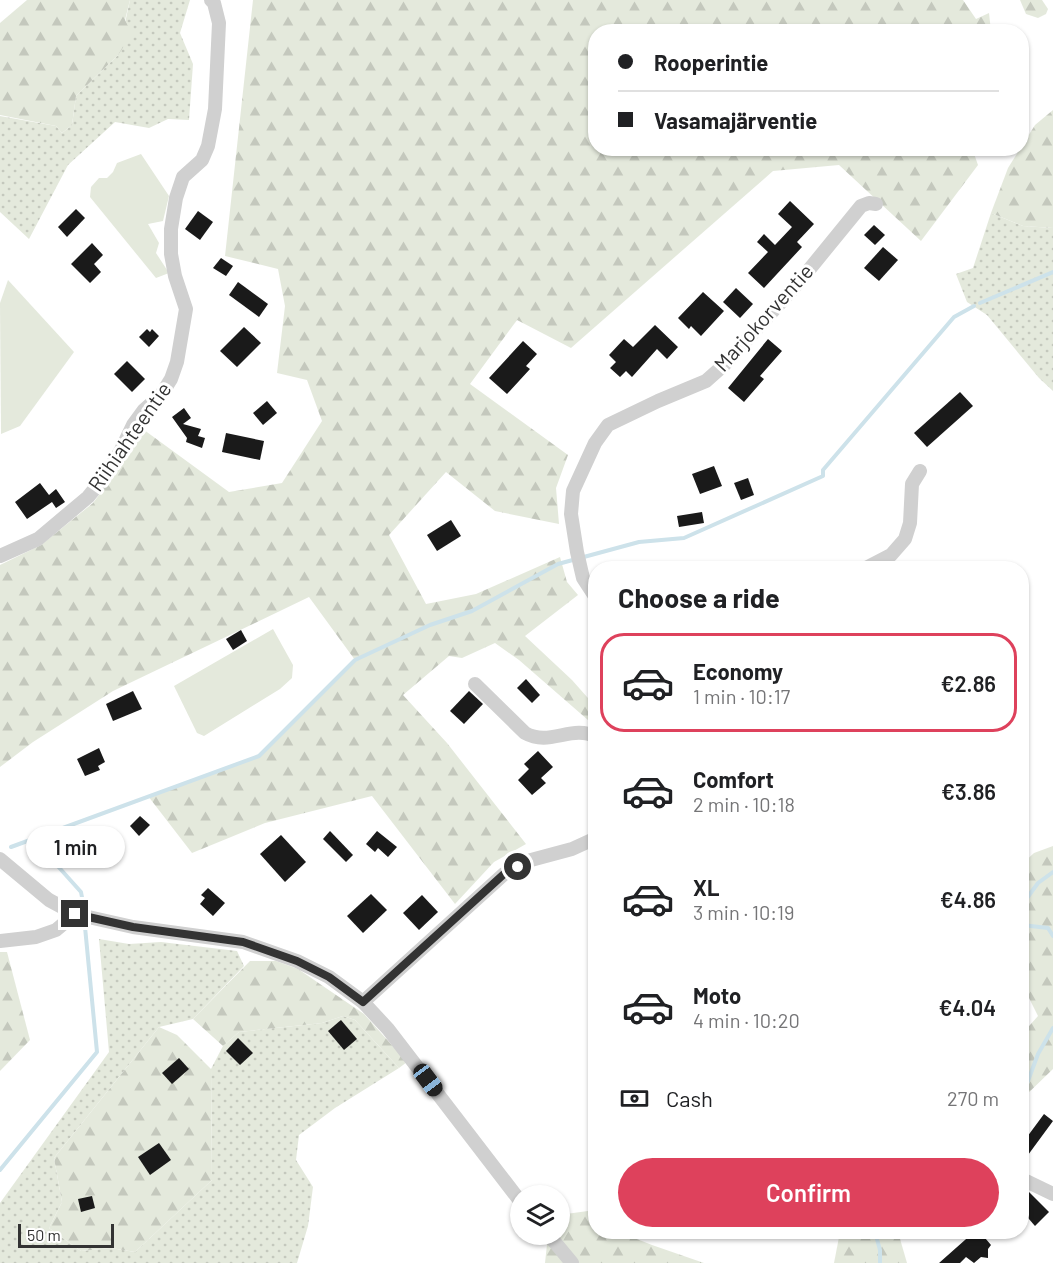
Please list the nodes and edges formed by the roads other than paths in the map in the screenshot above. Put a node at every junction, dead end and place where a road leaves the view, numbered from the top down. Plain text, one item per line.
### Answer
1 (211, 0) edge
2 (876, 204) dead end
3 (920, 471) dead end
4 (0, 556) edge
5 (879, 561) edge
6 (588, 586) edge
7 (475, 684) dead end
8 (588, 733) edge
9 (588, 842) edge
10 (0, 859) edge
11 (75, 914) junction
12 (0, 940) edge
13 (363, 1002) junction
14 (1029, 1182) edge
15 (510, 1188) edge
16 (1053, 1194) edge
17 (557, 1245) edge
18 (572, 1263) edge

1 - 4 street, Riihiahteentie
2 - 6 street, Marjokorventie
3 - 5 street
7 - 8 street
9 - 13 street
10 - 11 street
11 - 12 street
11 - 13 street
13 - 15 street
14 - 16 street
17 - 18 street

